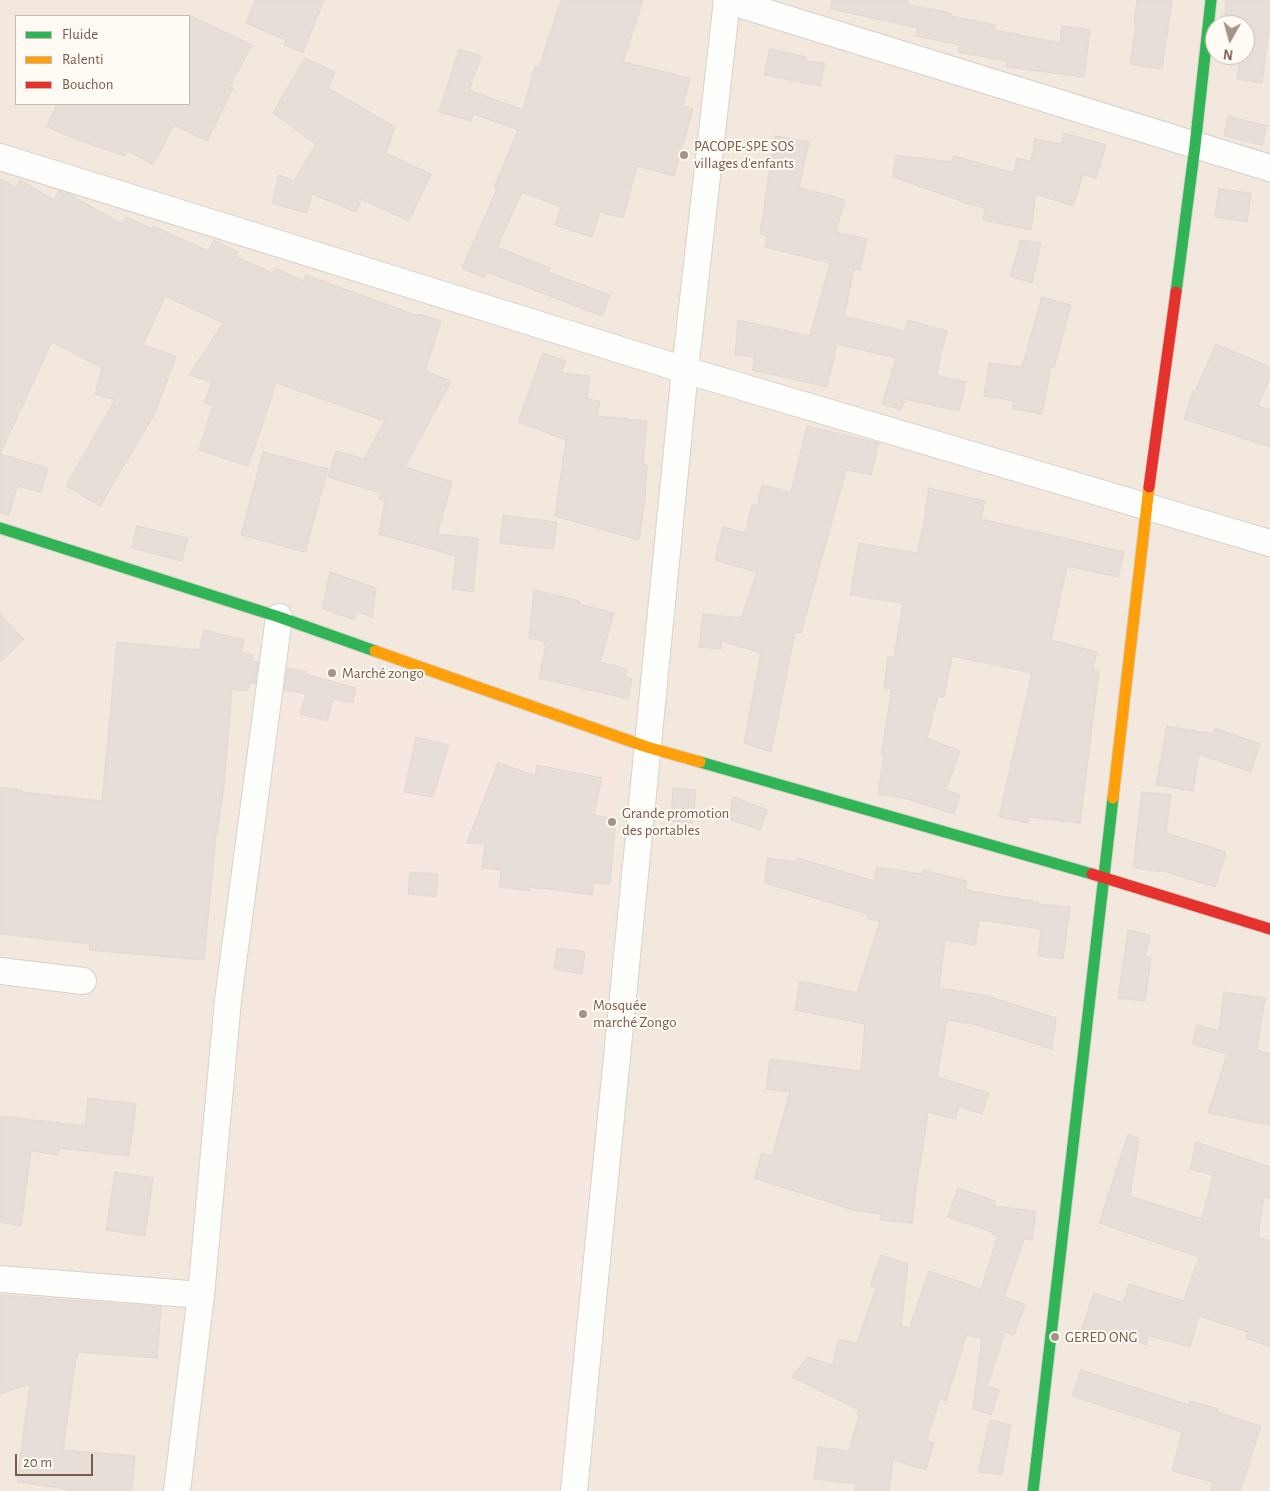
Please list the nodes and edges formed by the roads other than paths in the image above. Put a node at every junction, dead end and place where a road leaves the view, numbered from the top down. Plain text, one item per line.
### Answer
1 (727, 0) edge
2 (1211, 0) edge
3 (1195, 146) junction
4 (0, 157) edge
5 (1270, 168) edge
6 (685, 370) junction
7 (1148, 506) junction
8 (0, 528) edge
9 (1270, 542) edge
10 (280, 617) junction
11 (647, 747) junction
12 (1103, 877) junction
13 (1270, 930) edge
14 (0, 971) edge
15 (83, 981) dead end
16 (0, 1279) edge
17 (201, 1295) junction
18 (177, 1491) edge
19 (574, 1491) edge
20 (1032, 1491) edge

1 - 3 street
1 - 6 street
2 - 3 street
3 - 5 street
3 - 7 street
4 - 6 street
6 - 7 street
6 - 11 street
7 - 9 street
7 - 12 street
8 - 10 street
10 - 11 street
10 - 17 street
11 - 12 street
11 - 19 street
12 - 13 street
12 - 20 street
14 - 15 street
16 - 17 street
17 - 18 street

